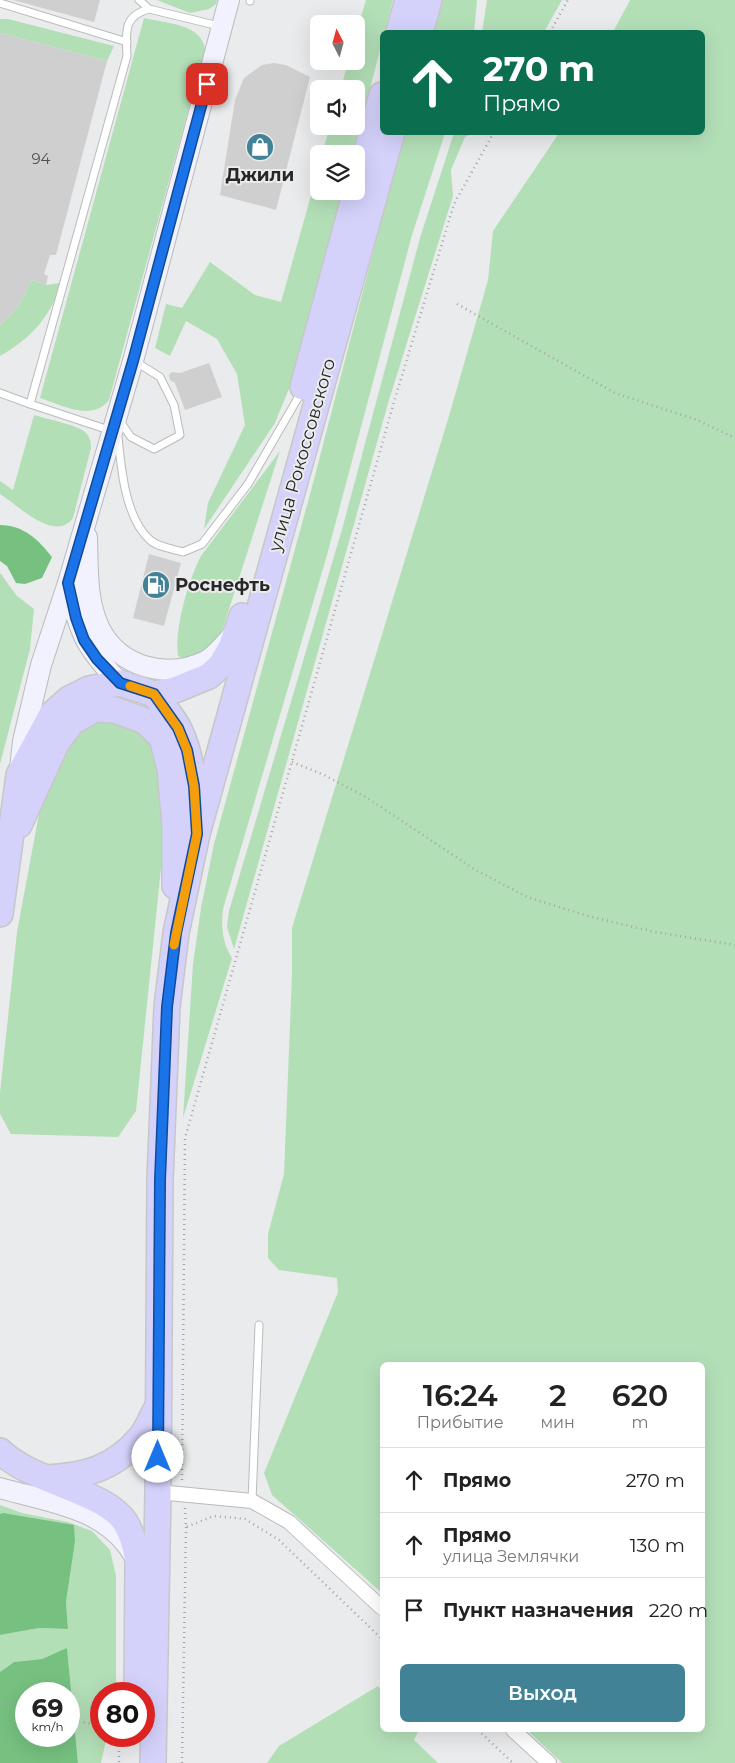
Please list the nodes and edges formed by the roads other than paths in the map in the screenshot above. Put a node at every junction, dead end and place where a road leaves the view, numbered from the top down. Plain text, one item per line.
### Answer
1 (139, 0) edge
2 (229, 0) edge
3 (408, 0) edge
4 (429, 0) edge
5 (0, 3) edge
6 (150, 9) junction
7 (222, 27) junction
8 (400, 30) edge
9 (421, 30) edge
10 (126, 42) junction
11 (380, 102) edge
12 (391, 135) edge
13 (133, 361) junction
14 (303, 388) junction
15 (0, 393) edge
16 (30, 404) junction
17 (115, 425) junction
18 (86, 518) junction
19 (68, 583) junction
20 (238, 630) junction
21 (120, 683) junction
22 (154, 694) junction
23 (19, 775) junction
24 (197, 834) junction
25 (11, 843) junction
26 (0, 914) edge
27 (176, 933) junction
28 (259, 1325) dead end
29 (159, 1403) junction
30 (0, 1451) edge
31 (43, 1478) junction
32 (0, 1488) edge
33 (158, 1492) junction
34 (252, 1501) junction
35 (138, 1562) junction
36 (380, 1606) edge
37 (137, 1682) edge
38 (515, 1732) edge
39 (137, 1747) edge
40 (137, 1763) edge
41 (153, 1763) edge
42 (549, 1763) edge

1 - 6 lane
2 - 7 main road
3 - 8 highway
4 - 9 highway
5 - 10 lane
6 - 7 lane
6 - 10 lane
7 - 13 main road
10 - 16 lane
11 - 14 highway, улица Рокоссовского
12 - 24 highway, улица Рокоссовского
13 - 17 main road
13 - 17 lane
14 - 17 lane
14 - 20 highway, улица Рокоссовского
15 - 16 lane
16 - 17 lane
17 - 18 main road
18 - 19 main road
18 - 20 main road
19 - 21 main road
19 - 23 main road
20 - 22 highway, улица Рокоссовского
21 - 22 highway
21 - 23 highway
22 - 24 highway
23 - 25 highway
24 - 27 highway, улица Рокоссовского
25 - 26 highway
25 - 27 highway
27 - 29 highway, улица Рокоссовского
28 - 34 lane
29 - 31 highway
29 - 33 highway, улица Рокоссовского
30 - 31 highway
31 - 35 highway
32 - 35 main road
33 - 34 street
33 - 41 highway, улица Рокоссовского
34 - 36 street
35 - 37 highway
38 - 42 street
39 - 40 highway

